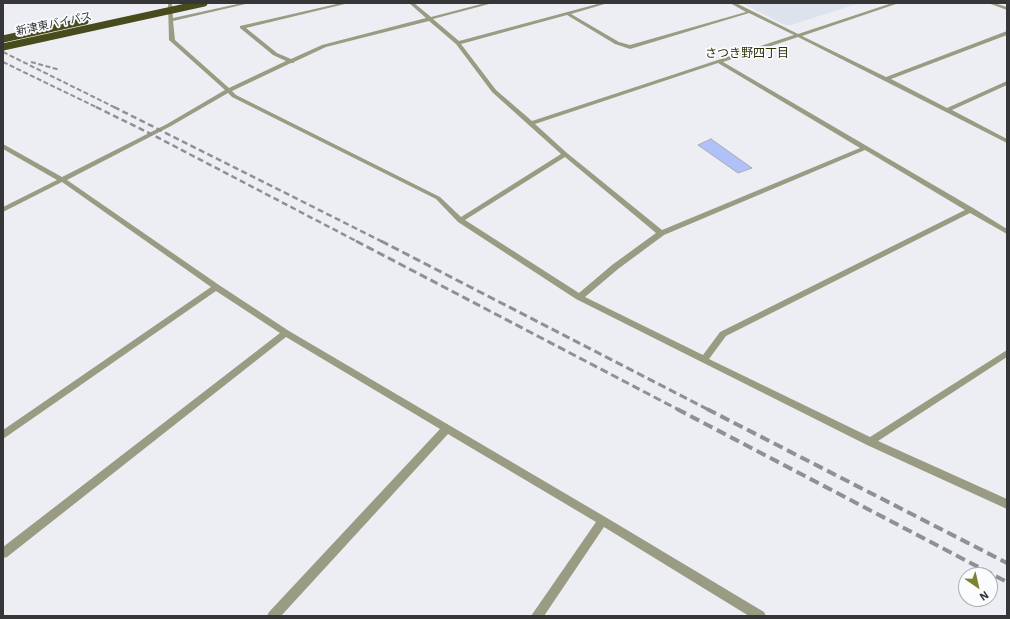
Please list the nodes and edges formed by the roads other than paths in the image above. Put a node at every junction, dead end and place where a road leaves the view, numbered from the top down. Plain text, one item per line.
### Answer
1 (170, 3) edge
2 (204, 3) edge
3 (248, 3) edge
4 (347, 3) edge
5 (410, 3) edge
6 (491, 3) edge
7 (606, 3) edge
8 (732, 3) edge
9 (897, 3) edge
10 (990, 3) edge
11 (1007, 10) edge
12 (749, 12) junction
13 (568, 14) junction
14 (102, 18) dead end
15 (94, 19) dead end
16 (430, 19) junction
17 (171, 20) junction
18 (1007, 33) edge
19 (796, 35) junction
20 (3, 39) edge
21 (458, 43) junction
22 (3, 47) edge
23 (718, 61) junction
24 (292, 62) junction
25 (886, 79) junction
26 (1007, 83) edge
27 (229, 90) junction
28 (948, 110) junction
29 (532, 123) junction
30 (1007, 141) edge
31 (3, 146) edge
32 (865, 148) junction
33 (565, 154) junction
34 (63, 180) junction
35 (3, 210) edge
36 (971, 210) junction
37 (460, 220) junction
38 (1007, 232) edge
39 (661, 233) junction
40 (216, 287) junction
41 (580, 297) junction
42 (286, 333) junction
43 (1007, 353) edge
44 (704, 360) junction
45 (447, 428) junction
46 (3, 435) edge
47 (870, 442) junction
48 (1007, 504) edge
49 (603, 520) junction
50 (3, 553) edge
51 (273, 616) edge
52 (537, 616) edge
53 (760, 616) edge

1 - 14 highway, 新津東バイパス
1 - 17 street
2 - 22 highway, 新津東バイパス, bridge
3 - 17 street
4 - 24 street
5 - 16 street
6 - 16 street
7 - 13 street
8 - 12 street
9 - 19 street
10 - 11 street
12 - 13 street
12 - 19 street
13 - 21 street
15 - 20 highway, 新津東バイパス, bridge
16 - 21 street
16 - 24 street
17 - 27 street
18 - 25 street
19 - 23 street
19 - 25 street
21 - 29 street
23 - 29 street
23 - 32 street
24 - 27 street
25 - 28 street
26 - 28 street
27 - 34 street
27 - 37 street
28 - 30 street
29 - 33 street
31 - 34 street
32 - 36 street
32 - 39 street
33 - 37 street
33 - 39 street
34 - 35 street
34 - 40 street
36 - 38 street
36 - 44 street
37 - 41 street
39 - 41 street
40 - 42 street
40 - 46 street
41 - 44 street
42 - 45 street
42 - 50 street
43 - 47 street
44 - 47 street
45 - 49 street
45 - 51 street
47 - 48 street
49 - 52 street
49 - 53 street

